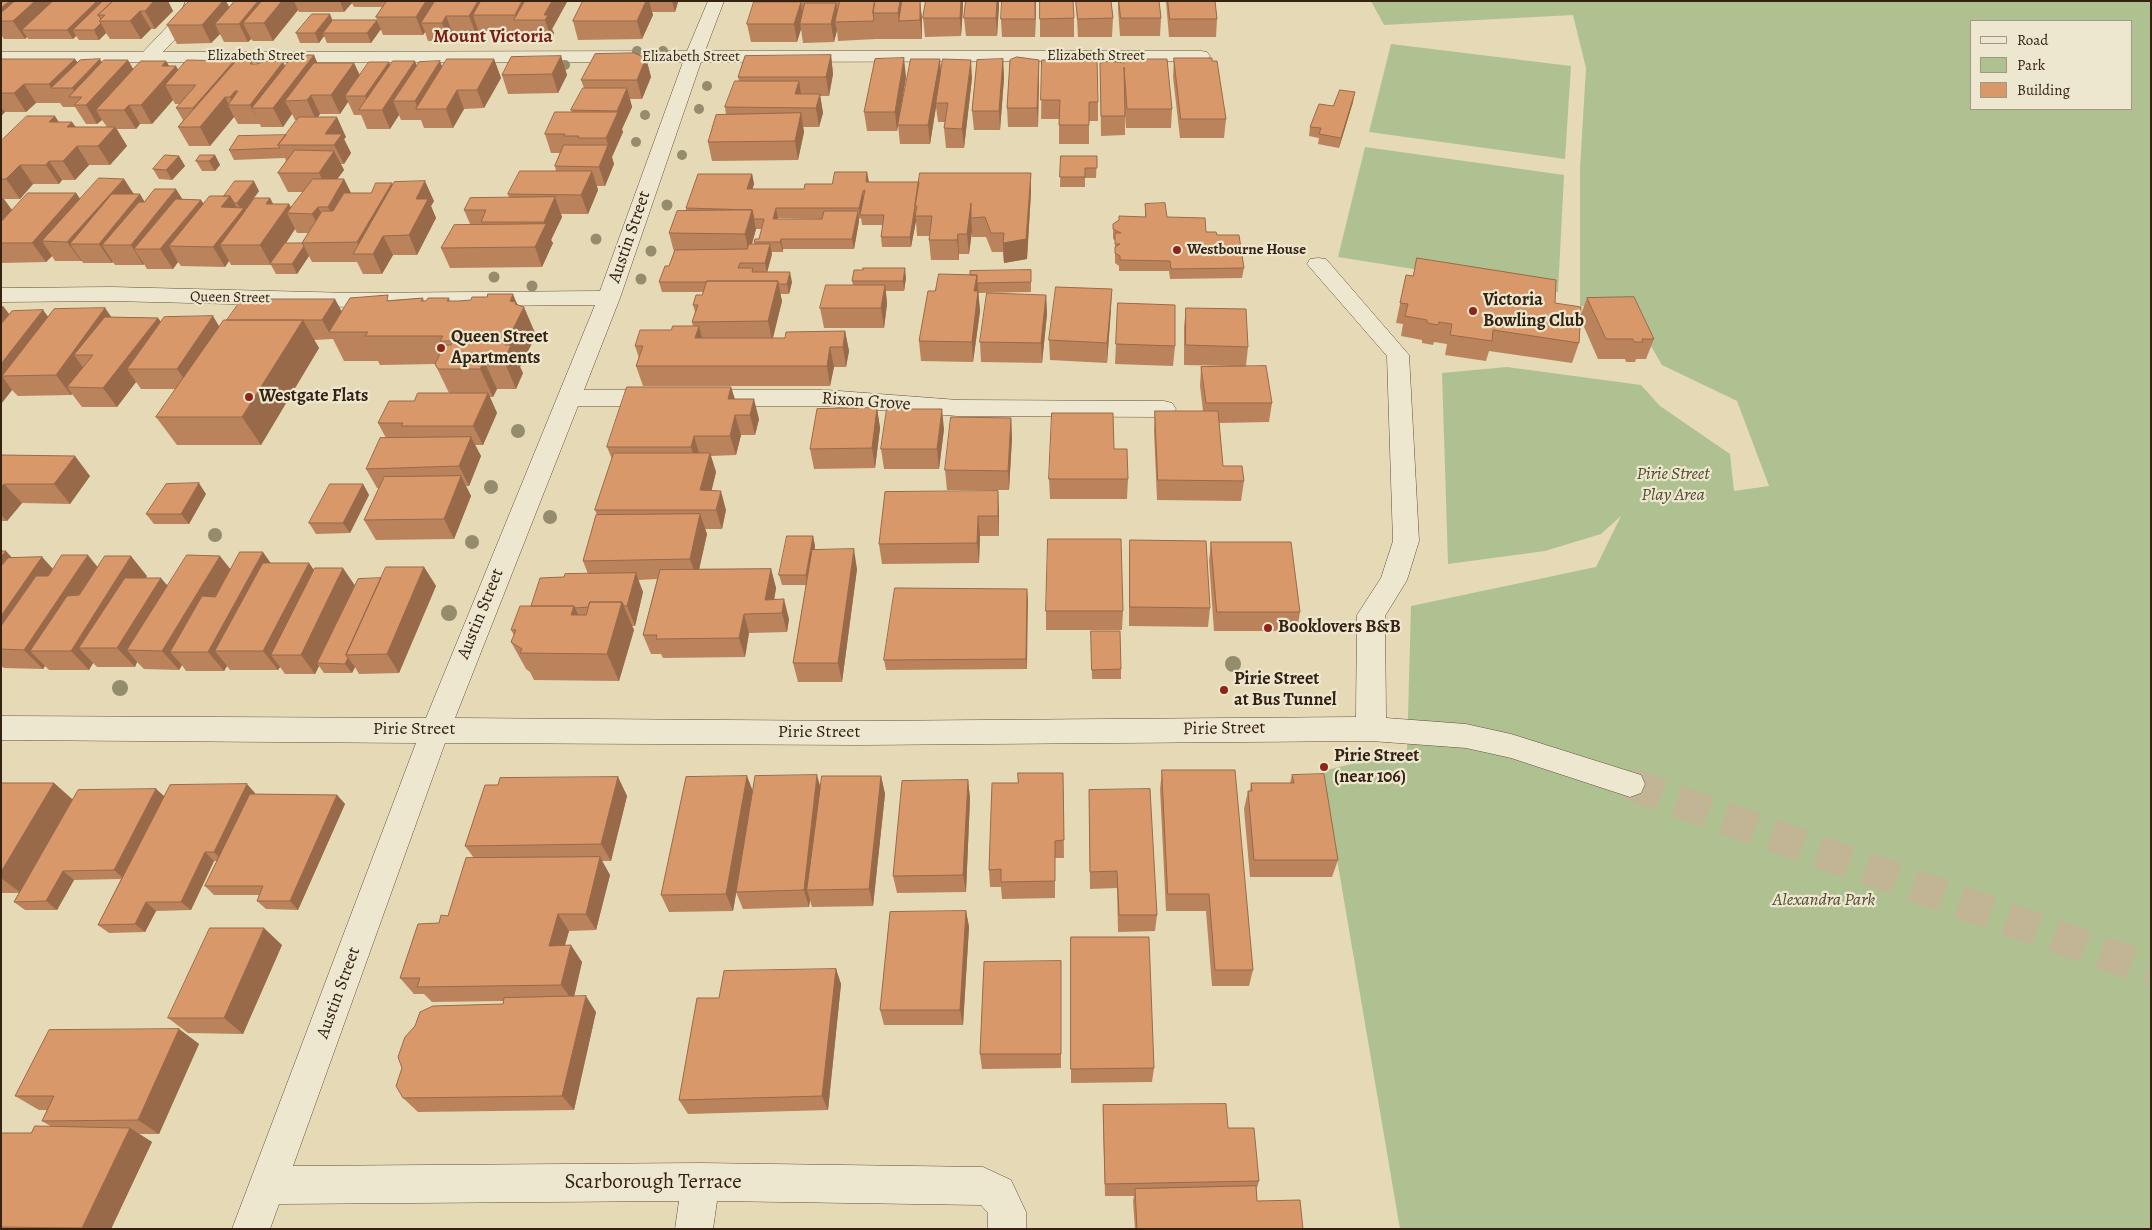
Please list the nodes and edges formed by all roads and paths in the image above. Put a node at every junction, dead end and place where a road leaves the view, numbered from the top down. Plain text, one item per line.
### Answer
1 (194, 1) edge
2 (716, 1) edge
3 (149, 56) junction
4 (1201, 56) edge
5 (1, 57) edge
6 (693, 58) junction
7 (1318, 264) dead end
8 (1, 295) edge
9 (609, 298) junction
10 (568, 398) junction
11 (1164, 409) edge
12 (1, 728) edge
13 (1371, 729) junction
14 (435, 730) junction
15 (1630, 784) tunnel mouth
16 (700, 1182) junction
17 (268, 1185) junction
18 (251, 1229) edge
19 (694, 1229) edge
20 (1007, 1229) edge

1 - 3 street
2 - 6 street, Austin Street
3 - 5 street, Elizabeth Street
3 - 6 street, Elizabeth Street
4 - 6 street, Elizabeth Street
6 - 9 street, Austin Street
7 - 13 street
8 - 9 street, Queen Street
9 - 10 street, Austin Street
10 - 11 street, Rixon Grove
10 - 14 street, Austin Street
12 - 14 street, Pirie Street
13 - 14 street, Pirie Street
13 - 15 street, Pirie Street
14 - 17 street, Austin Street
16 - 17 street, Scarborough Terrace
16 - 19 street
16 - 20 street, Scarborough Terrace
17 - 18 street, Austin Street

